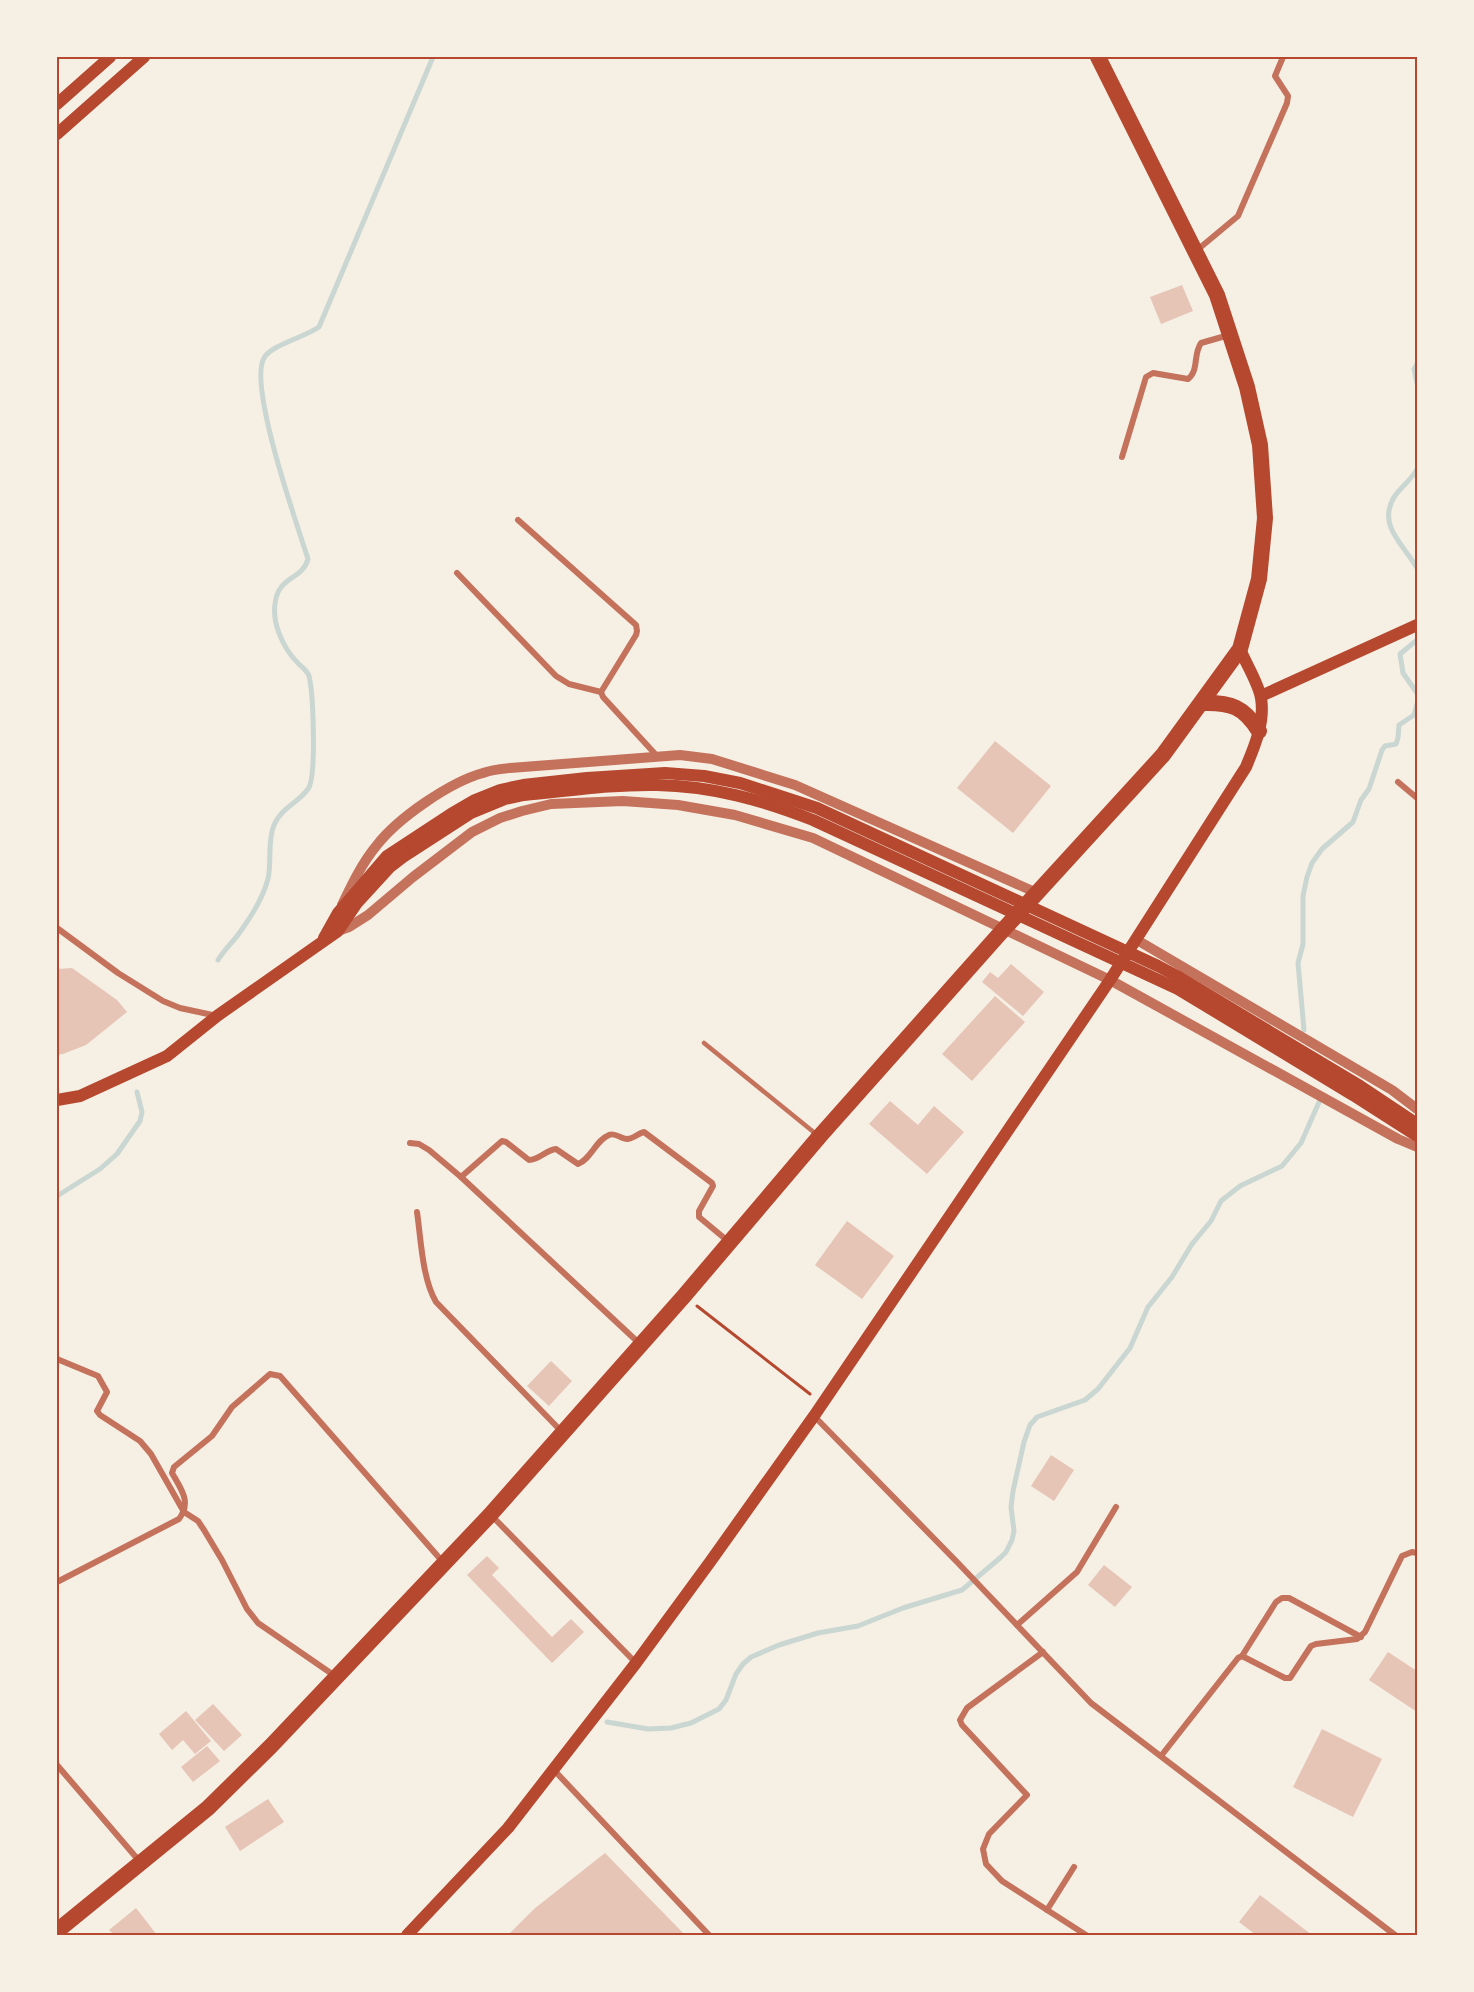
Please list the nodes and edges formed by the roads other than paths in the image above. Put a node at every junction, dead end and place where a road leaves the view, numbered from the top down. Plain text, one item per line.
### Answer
1 (110, 57) edge
2 (144, 57) edge
3 (1098, 57) edge
4 (1283, 57) edge
5 (93, 72) junction
6 (109, 88) junction
7 (57, 104) edge
8 (57, 134) edge
9 (1196, 251) junction
10 (1229, 335) junction
11 (1122, 457) dead end
12 (518, 520) dead end
13 (457, 573) dead end
14 (1417, 625) edge
15 (1240, 649) junction
16 (601, 692) junction
17 (1261, 696) junction
18 (1202, 703) junction
19 (1259, 731) junction
20 (657, 756) junction
21 (1398, 782) dead end
22 (1417, 798) edge
23 (386, 864) junction
24 (1037, 893) junction
25 (338, 913) junction
26 (57, 928) edge
27 (1003, 930) junction
28 (338, 931) junction
29 (1137, 940) junction
30 (320, 944) junction
31 (1110, 980) junction
32 (218, 1016) junction
33 (704, 1043) dead end
34 (1357, 1090) junction
35 (57, 1100) edge
36 (1417, 1109) edge
37 (1417, 1124) edge
38 (1417, 1136) edge
39 (819, 1137) junction
40 (410, 1143) dead end
41 (1417, 1147) edge
42 (461, 1177) junction
43 (417, 1212) dead end
44 (729, 1242) junction
45 (641, 1345) junction
46 (57, 1359) edge
47 (814, 1416) junction
48 (563, 1433) junction
49 (1116, 1507) dead end
50 (184, 1512) junction
51 (490, 1515) junction
52 (1417, 1553) edge
53 (443, 1563) junction
54 (57, 1582) edge
55 (1017, 1625) junction
56 (1361, 1637) junction
57 (1043, 1652) junction
58 (1242, 1656) junction
59 (636, 1663) junction
60 (336, 1677) junction
61 (1161, 1756) junction
62 (57, 1766) edge
63 (553, 1769) junction
64 (141, 1863) junction
65 (1074, 1867) dead end
66 (1047, 1910) junction
67 (57, 1931) edge
68 (407, 1935) edge
69 (709, 1935) edge
70 (1086, 1935) edge
71 (1395, 1935) edge

1 - 5 main road
2 - 6 main road
3 - 9 highway
4 - 9 street
5 - 6 main road
5 - 7 main road
6 - 8 main road
9 - 10 highway
10 - 11 street
10 - 15 highway
12 - 16 street
13 - 16 street
14 - 17 main road
15 - 17 main road
15 - 18 highway
16 - 20 street
17 - 19 main road
18 - 19 highway
18 - 24 highway
19 - 29 main road
20 - 24 street
20 - 25 street
21 - 22 street
23 - 25 main road
23 - 28 main road
23 - 34 main road
24 - 27 highway
25 - 30 main road
26 - 32 street
27 - 28 street
27 - 31 street
27 - 39 highway
28 - 30 main road
29 - 31 main road
29 - 36 street
30 - 32 main road
31 - 41 street
31 - 47 main road
32 - 35 main road
33 - 39 lane
34 - 37 main road
34 - 38 main road
39 - 44 highway
40 - 42 street
42 - 44 street
42 - 45 street
43 - 48 street
44 - 45 highway
45 - 48 highway
46 - 50 street
47 - 55 street
47 - 59 main road
48 - 51 highway
49 - 55 street
50 - 53 street
50 - 54 street
50 - 60 street
51 - 53 highway
51 - 59 street
52 - 56 street
53 - 60 highway
55 - 57 street
56 - 58 street
56 - 58 street
57 - 61 street
57 - 66 street
58 - 61 street
59 - 63 main road
60 - 64 highway
61 - 71 street
62 - 64 street
63 - 68 main road
63 - 69 street
64 - 67 highway
65 - 66 street
66 - 70 street

